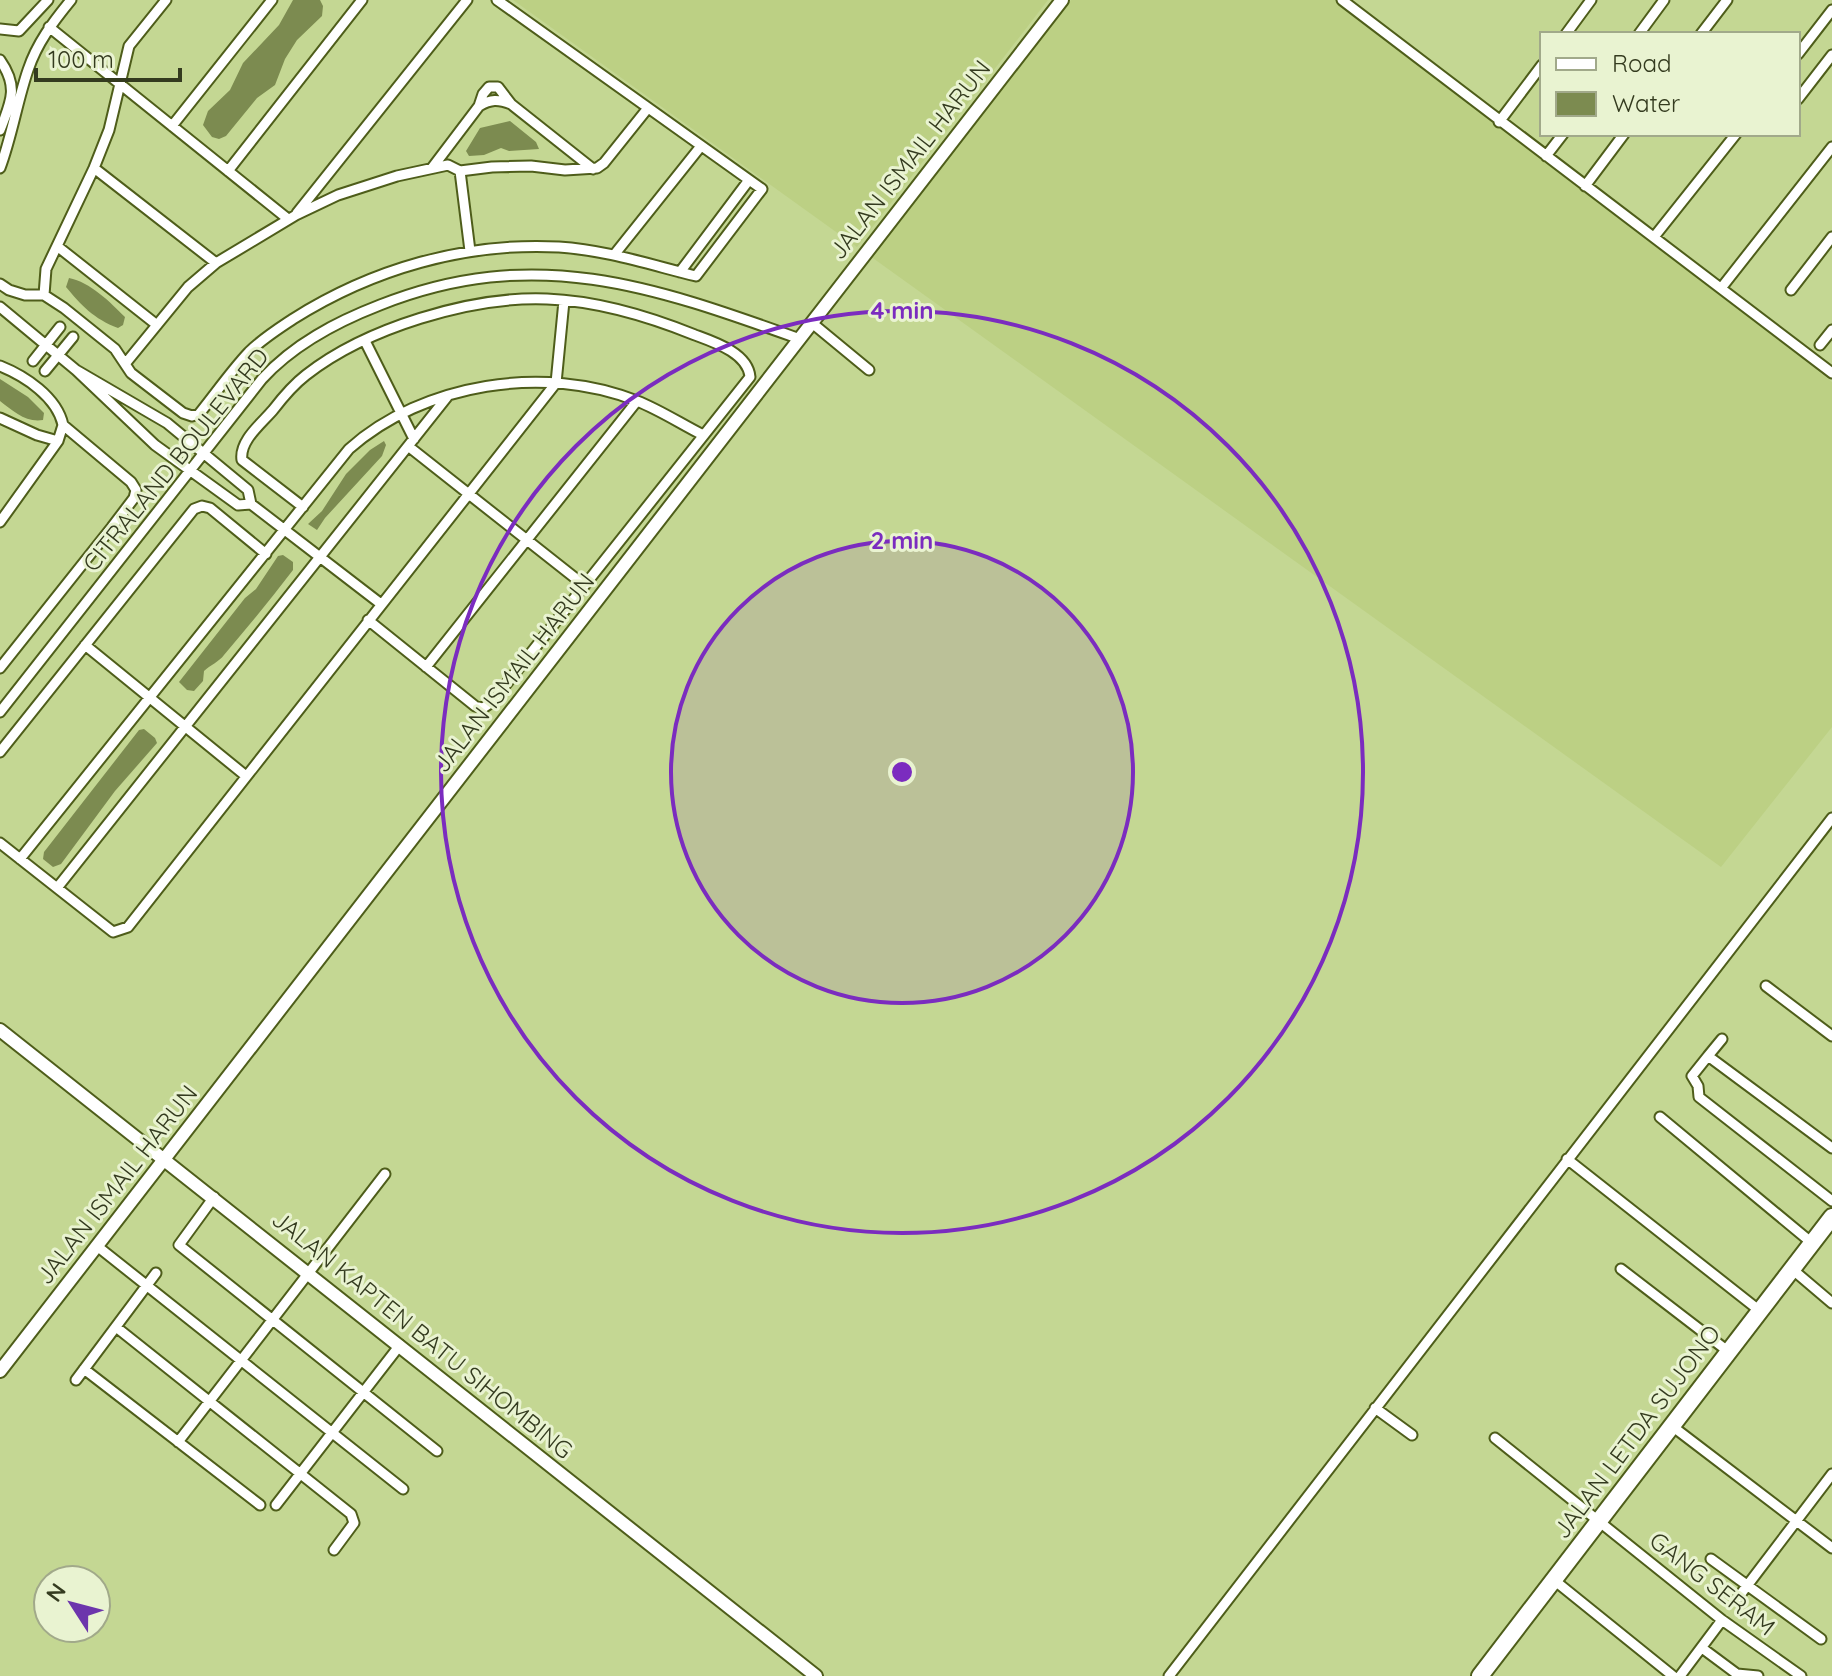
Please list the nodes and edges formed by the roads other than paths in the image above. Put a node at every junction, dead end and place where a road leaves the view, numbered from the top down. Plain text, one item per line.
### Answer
1 (48, 0) edge
2 (71, 0) edge
3 (166, 0) edge
4 (272, 0) edge
5 (467, 0) edge
6 (497, 0) edge
7 (1062, 0) edge
8 (1342, 0) edge
9 (1591, 0) edge
10 (1664, 0) edge
11 (1727, 0) edge
12 (356, 2) edge
13 (1832, 10) edge
14 (49, 27) junction
15 (0, 29) edge
16 (1567, 32) edge
17 (1640, 32) edge
18 (1703, 32) edge
19 (1800, 51) edge
20 (1832, 55) edge
21 (0, 60) edge
22 (1540, 68) edge
23 (120, 84) junction
24 (1800, 96) edge
25 (648, 108) junction
26 (1499, 122) junction
27 (172, 126) junction
28 (0, 130) edge
29 (1561, 136) edge
30 (1622, 136) edge
31 (1734, 136) edge
32 (701, 146) junction
33 (1832, 147) edge
34 (1546, 156) junction
35 (0, 168) edge
36 (94, 168) junction
37 (432, 169) junction
38 (593, 169) junction
39 (228, 171) junction
40 (460, 171) junction
41 (749, 180) junction
42 (1585, 186) junction
43 (292, 217) junction
44 (1654, 237) junction
45 (1832, 237) edge
46 (57, 246) junction
47 (470, 251) junction
48 (614, 255) junction
49 (216, 263) junction
50 (680, 272) junction
51 (0, 284) edge
52 (1722, 287) junction
53 (1791, 290) dead end
54 (44, 295) junction
55 (564, 301) junction
56 (0, 307) edge
57 (66, 320) junction
58 (812, 323) junction
59 (157, 325) junction
60 (78, 330) junction
61 (1832, 330) edge
62 (800, 339) junction
63 (365, 341) junction
64 (46, 344) junction
65 (1820, 345) dead end
66 (58, 354) junction
67 (125, 364) junction
68 (0, 366) edge
69 (28, 368) junction
70 (76, 370) junction
71 (869, 370) dead end
72 (1832, 373) edge
73 (40, 377) junction
74 (556, 383) junction
75 (449, 394) junction
76 (637, 401) junction
77 (401, 414) junction
78 (0, 418) edge
79 (63, 425) junction
80 (703, 435) junction
81 (58, 441) junction
82 (411, 442) junction
83 (202, 454) junction
84 (190, 469) junction
85 (468, 494) junction
86 (251, 504) junction
87 (303, 507) junction
88 (0, 521) edge
89 (285, 530) junction
90 (526, 539) junction
91 (266, 554) junction
92 (319, 556) junction
93 (584, 585) junction
94 (381, 604) junction
95 (368, 620) junction
96 (85, 645) junction
97 (426, 667) junction
98 (0, 668) edge
99 (150, 698) junction
100 (0, 712) edge
101 (185, 726) junction
102 (0, 752) edge
103 (246, 776) junction
104 (1832, 818) edge
105 (0, 843) edge
106 (20, 859) junction
107 (57, 888) junction
108 (1766, 986) dead end
109 (0, 1030) edge
110 (1832, 1036) edge
111 (1722, 1039) dead end
112 (1708, 1056) junction
113 (1660, 1117) dead end
114 (1832, 1148) edge
115 (166, 1159) junction
116 (1567, 1159) junction
117 (385, 1174) dead end
118 (214, 1197) junction
119 (1832, 1201) edge
120 (1832, 1217) edge
121 (1812, 1243) junction
122 (97, 1246) junction
123 (1621, 1269) dead end
124 (1792, 1269) junction
125 (156, 1273) dead end
126 (309, 1273) junction
127 (147, 1285) junction
128 (1832, 1303) edge
129 (1760, 1311) junction
130 (272, 1320) junction
131 (116, 1327) junction
132 (400, 1345) junction
133 (1729, 1352) junction
134 (241, 1360) junction
135 (84, 1369) junction
136 (0, 1371) edge
137 (76, 1380) dead end
138 (364, 1393) junction
139 (208, 1403) junction
140 (1375, 1408) junction
141 (1672, 1426) junction
142 (333, 1433) junction
143 (1412, 1435) dead end
144 (1495, 1438) dead end
145 (178, 1442) junction
146 (437, 1451) dead end
147 (301, 1473) junction
148 (1832, 1474) edge
149 (403, 1489) dead end
150 (260, 1505) dead end
151 (276, 1505) dead end
152 (1601, 1520) junction
153 (1797, 1521) junction
154 (1832, 1548) edge
155 (334, 1550) dead end
156 (1711, 1559) dead end
157 (1554, 1580) junction
158 (1747, 1586) junction
159 (1737, 1599) dead end
160 (1722, 1620) junction
161 (1821, 1639) dead end
162 (1702, 1648) junction
163 (816, 1676) edge
164 (1169, 1676) edge
165 (1480, 1676) edge
166 (1673, 1676) edge
167 (1680, 1676) edge
168 (1758, 1676) edge
169 (1801, 1676) edge

1 - 15 street
2 - 14 street
3 - 23 street
4 - 27 street
5 - 43 street
6 - 25 street
7 - 58 street, JALAN ISMAIL HARUN
8 - 26 street
9 - 16 street
10 - 17 street
11 - 18 street
12 - 39 street
13 - 19 street
14 - 23 street
14 - 35 street
20 - 24 street
21 - 28 street
22 - 26 street
23 - 27 street
23 - 36 street
25 - 32 street
25 - 38 street
26 - 34 street
27 - 39 street
29 - 34 street
30 - 42 street
31 - 44 street
32 - 41 street
32 - 48 street
33 - 52 street
34 - 42 street
36 - 46 street
36 - 49 street
37 - 38 street
37 - 40 street
37 - 43 street
38 - 40 street
39 - 43 street
40 - 47 street
41 - 50 street
41 - 50 street
42 - 44 street
43 - 49 street
44 - 52 street
45 - 53 street
46 - 54 street
46 - 59 street
47 - 48 street
47 - 67 street
48 - 50 street
49 - 59 street
51 - 54 street
52 - 72 street
54 - 57 street
55 - 63 street
55 - 74 street
55 - 80 street
56 - 64 street
57 - 60 street
57 - 64 street
58 - 62 street, JALAN ISMAIL HARUN
58 - 71 street
59 - 67 street
60 - 66 street
60 - 67 street
61 - 65 street
62 - 83 street, CITRALAND BOULEVARD
62 - 115 street, JALAN ISMAIL HARUN
63 - 77 street
63 - 87 street
64 - 66 street
64 - 69 street
66 - 70 street
66 - 73 street
68 - 69 street
69 - 73 street
70 - 83 street
70 - 84 street
73 - 79 street
74 - 75 street
74 - 76 street
74 - 85 street
75 - 77 street
75 - 82 street
76 - 80 street
76 - 90 street
77 - 82 street
77 - 87 street
78 - 81 street
79 - 81 street
79 - 98 street
80 - 93 street
81 - 88 street
82 - 85 street
82 - 92 street
83 - 84 street, CITRALAND BOULEVARD
83 - 86 street
84 - 86 street
84 - 100 street, CITRALAND BOULEVARD
85 - 90 street
85 - 94 street
86 - 89 street
87 - 89 street
89 - 91 street
89 - 92 street
90 - 93 street
90 - 97 street
91 - 96 street
91 - 99 street
92 - 94 street
92 - 101 street
93 - 97 street
94 - 95 street
95 - 97 street
95 - 103 street
96 - 99 street
96 - 102 street
99 - 101 street
99 - 106 street
101 - 103 street
101 - 107 street
103 - 107 street
104 - 116 street
105 - 106 street
106 - 107 street
108 - 110 street
109 - 115 street, JALAN KAPTEN BATU SIHOMBING
111 - 112 street
112 - 114 street
112 - 119 street
113 - 121 street
115 - 118 street, JALAN KAPTEN BATU SIHOMBING
115 - 122 street, JALAN ISMAIL HARUN
116 - 129 street
116 - 140 street
117 - 126 street
118 - 126 street, JALAN KAPTEN BATU SIHOMBING
118 - 130 street
120 - 121 highway, JALAN LETDA SUJONO
121 - 124 highway, JALAN LETDA SUJONO
122 - 127 street
122 - 136 street, JALAN ISMAIL HARUN
123 - 133 street
124 - 128 street
124 - 129 highway, JALAN LETDA SUJONO
125 - 127 street
126 - 130 street
126 - 132 street, JALAN KAPTEN BATU SIHOMBING
127 - 131 street
127 - 134 street
129 - 133 highway, JALAN LETDA SUJONO
130 - 134 street
130 - 138 street
131 - 135 street
131 - 139 street
132 - 138 street
132 - 163 street, JALAN KAPTEN BATU SIHOMBING
133 - 141 highway, JALAN LETDA SUJONO
134 - 139 street
134 - 142 street
135 - 137 street
135 - 145 street
138 - 142 street
138 - 146 street
139 - 145 street
139 - 147 street
140 - 143 street
140 - 164 street
141 - 152 highway, JALAN LETDA SUJONO
141 - 153 street
142 - 147 street
142 - 149 street
144 - 152 street, GANG SERAM
145 - 150 street
147 - 151 street
147 - 155 street
148 - 153 street
152 - 157 highway, JALAN LETDA SUJONO
152 - 160 street, GANG SERAM
153 - 154 street
153 - 158 street
156 - 158 street
157 - 165 highway, JALAN LETDA SUJONO
157 - 166 street
158 - 159 street
158 - 161 street
160 - 162 street
160 - 169 street, GANG SERAM
162 - 167 street
162 - 168 street

